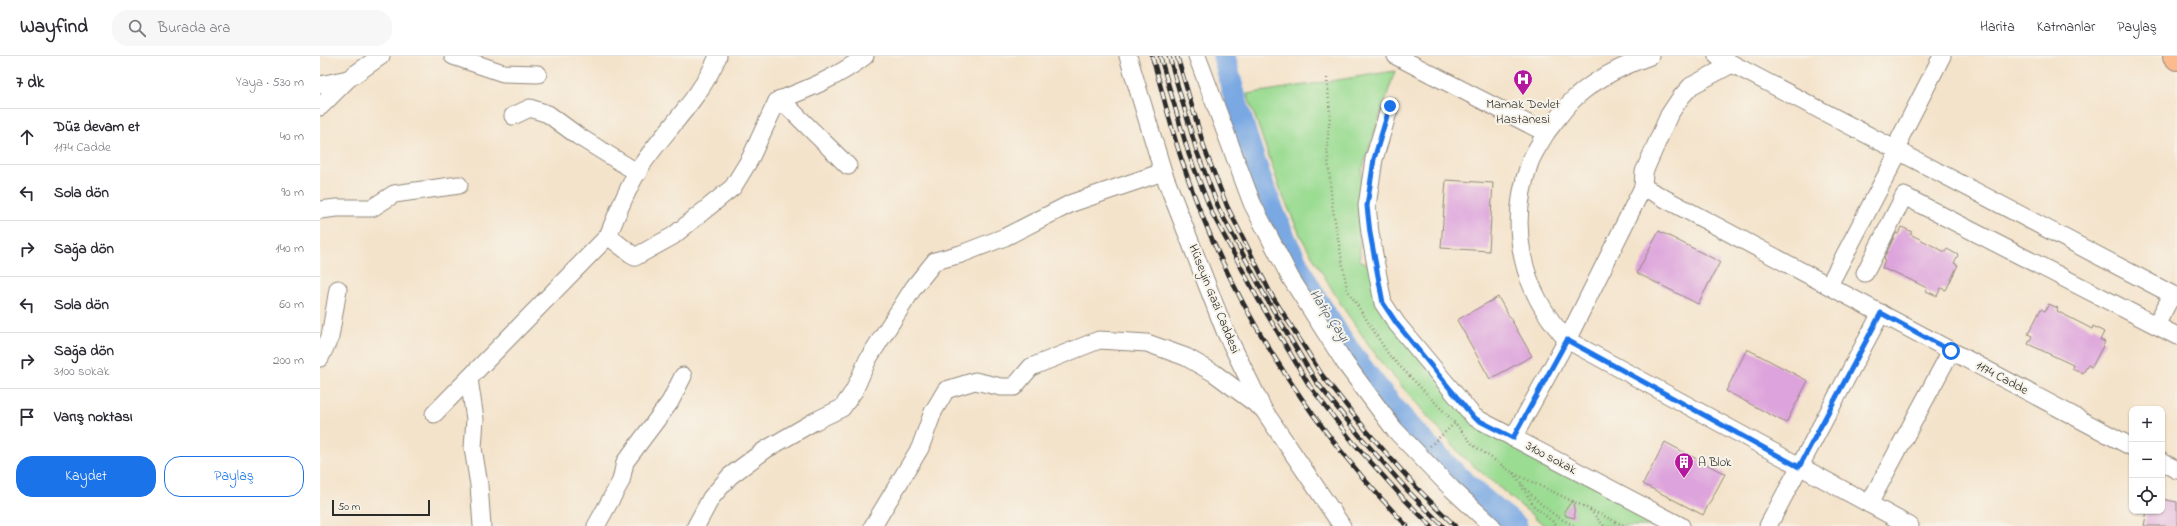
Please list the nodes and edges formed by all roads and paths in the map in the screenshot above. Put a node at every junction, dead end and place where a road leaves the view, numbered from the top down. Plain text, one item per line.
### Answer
1 (381, 56) edge
2 (453, 56) edge
3 (718, 56) edge
4 (865, 56) edge
5 (1128, 56) edge
6 (1396, 56) edge
7 (1650, 56) edge
8 (1717, 56) edge
9 (1942, 56) edge
10 (2174, 56) edge
11 (1202, 58) edge
12 (2177, 59) edge
13 (1732, 64) junction
14 (538, 74) dead end
15 (348, 79) junction
16 (320, 85) edge
17 (780, 99) junction
18 (1390, 106) dead end
19 (320, 107) edge
20 (513, 116) dead end
21 (1546, 133) junction
22 (1899, 151) junction
23 (848, 166) dead end
24 (1163, 172) junction
25 (638, 173) junction
26 (459, 185) dead end
27 (1643, 187) junction
28 (320, 210) edge
29 (608, 236) junction
30 (1865, 272) dead end
31 (1829, 285) junction
32 (338, 289) dead end
33 (2175, 296) edge
34 (1881, 313) junction
35 (2156, 325) junction
36 (2177, 336) edge
37 (1567, 340) junction
38 (1951, 351) junction
39 (320, 358) edge
40 (683, 376) dead end
41 (470, 379) junction
42 (1263, 410) junction
43 (434, 414) dead end
44 (1455, 423) dead end
45 (1513, 438) junction
46 (2129, 445) edge
47 (1427, 449) dead end
48 (2165, 464) edge
49 (1799, 467) junction
50 (2177, 470) edge
51 (1869, 504) junction
52 (1588, 508) dead end
53 (1341, 525) edge
54 (482, 526) edge
55 (596, 526) edge
56 (696, 526) edge
57 (873, 526) edge
58 (1492, 526) edge
59 (1558, 526) edge
60 (1575, 526) edge
61 (1604, 526) edge
62 (1681, 526) edge
63 (1768, 526) edge
64 (1910, 526) edge

1 - 15 street
2 - 14 street
3 - 25 street
4 - 17 street
5 - 24 street, Hüseyin Gazi Caddesi
6 - 21 street
7 - 21 street
8 - 13 street
9 - 22 street
10 - 12 highway
11 - 58 street
13 - 22 street
13 - 27 street
15 - 16 street
15 - 19 street
17 - 23 street
17 - 29 street
18 - 45 street, 3100 sokak
20 - 25 street
21 - 37 street
22 - 31 street
22 - 33 street
24 - 42 street, Hüseyin Gazi Caddesi
24 - 56 street
25 - 29 street
26 - 28 street
27 - 31 street, 1174 Cadde
27 - 37 street
29 - 41 street
30 - 35 street
31 - 34 street, 1174 Cadde
32 - 39 street
33 - 35 street
34 - 38 street, 1174 Cadde
34 - 49 street
35 - 36 street
37 - 45 street
37 - 49 street
38 - 46 street, 1174 Cadde
38 - 51 street
40 - 55 street
41 - 43 street
41 - 54 street
42 - 53 street, Hüseyin Gazi Caddesi
42 - 57 street
44 - 47 path
45 - 62 street, 3100 sokak
48 - 50 street
49 - 51 street
49 - 63 street
51 - 64 street
52 - 61 path
59 - 60 path

